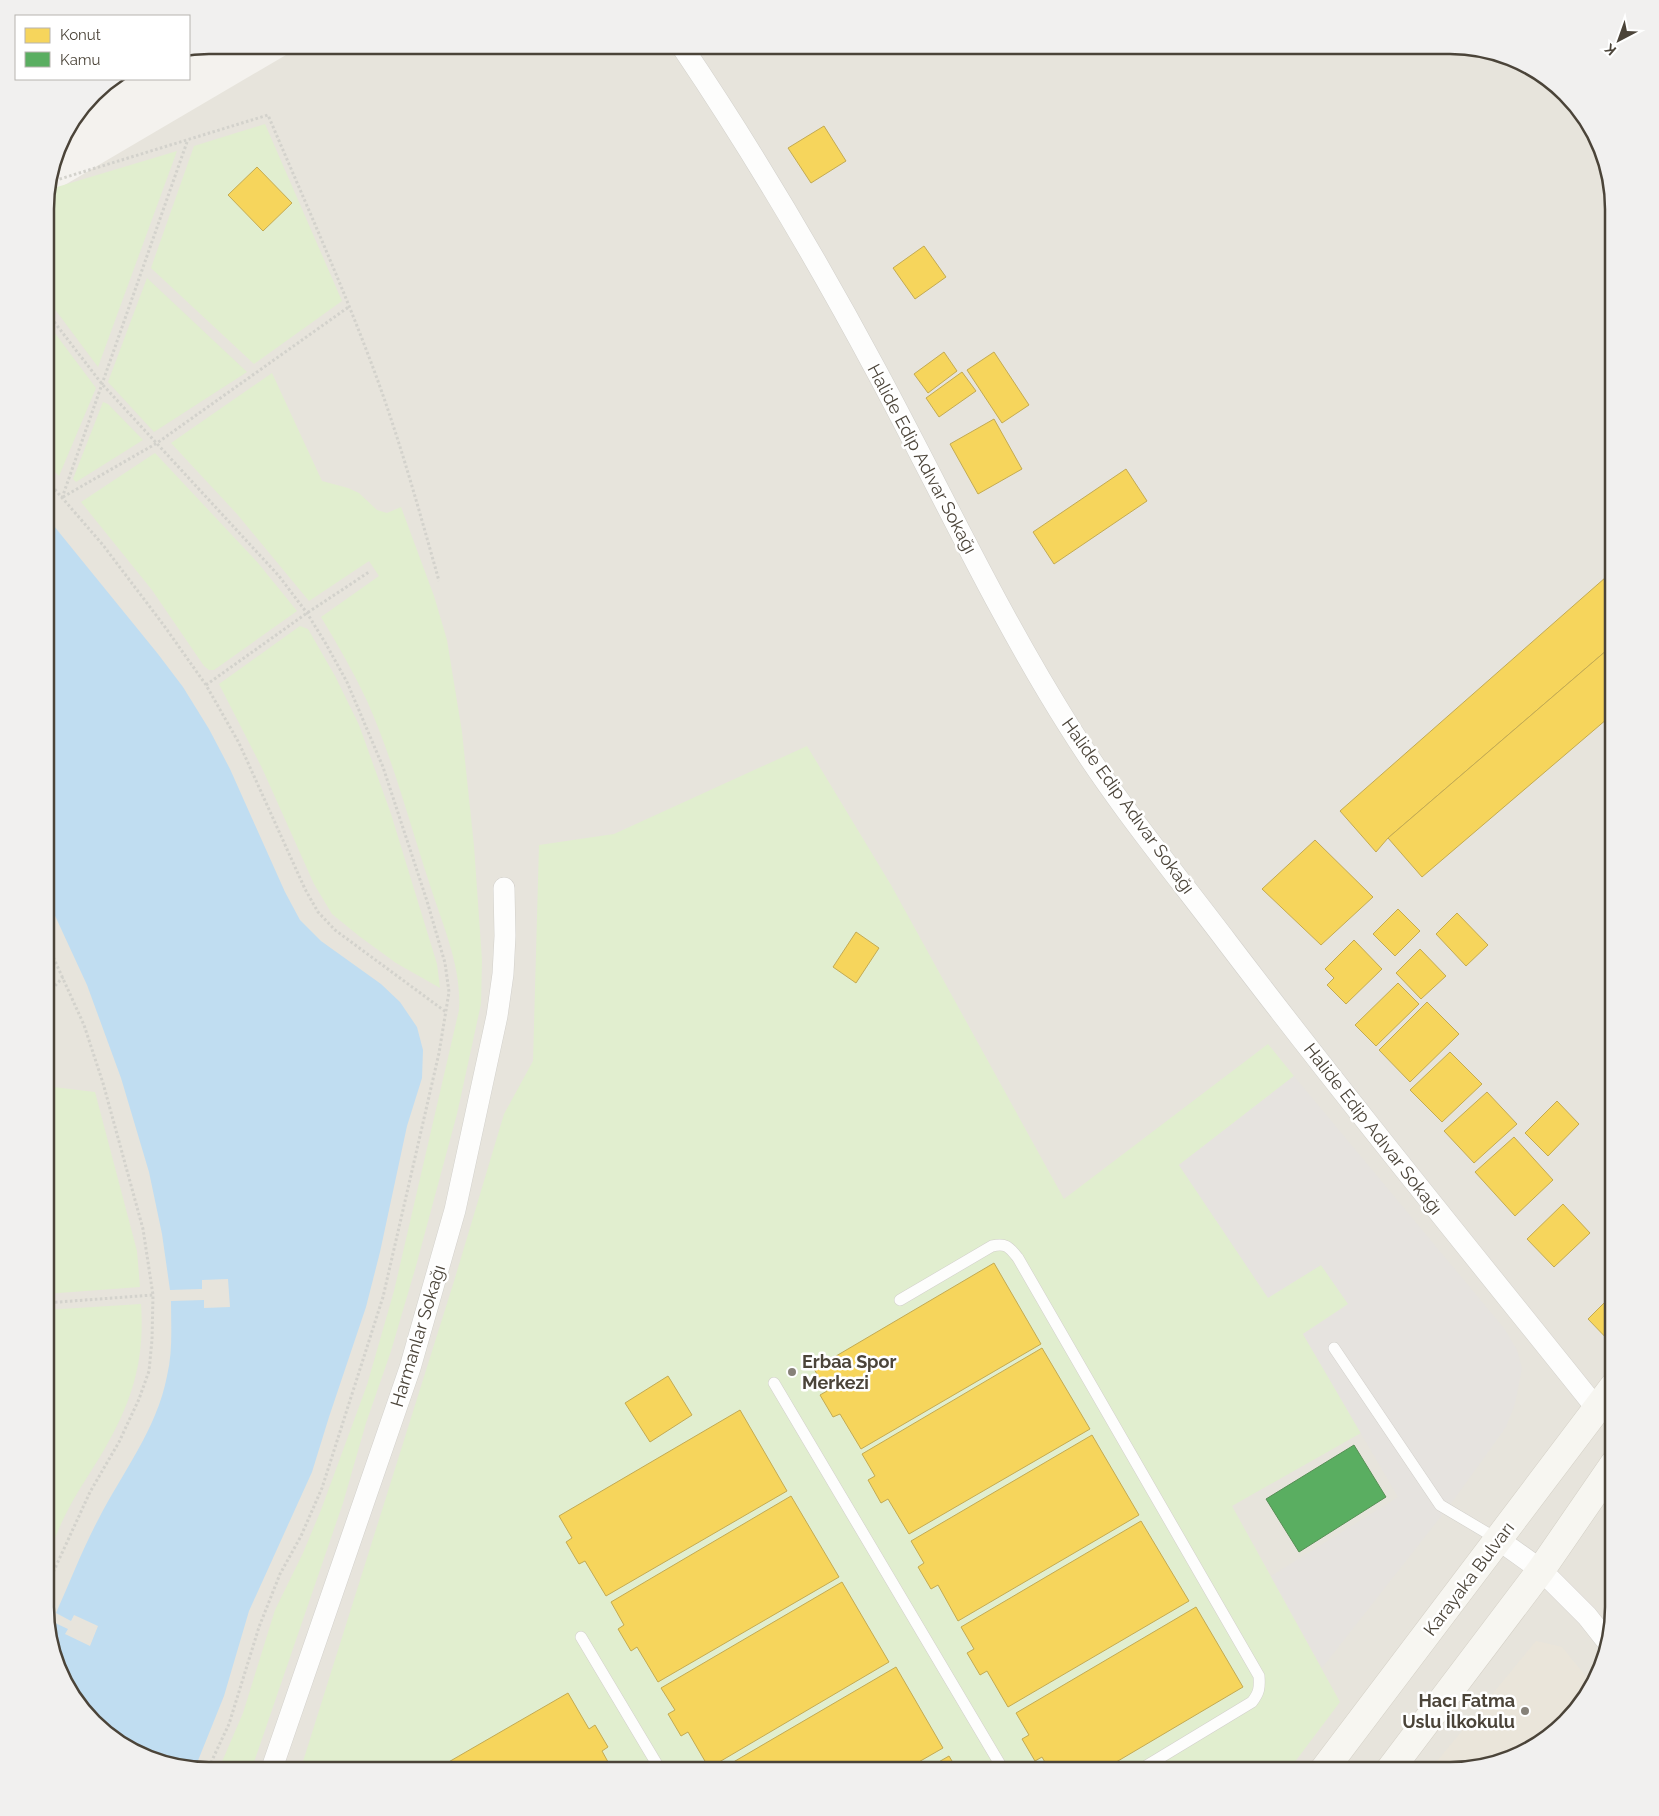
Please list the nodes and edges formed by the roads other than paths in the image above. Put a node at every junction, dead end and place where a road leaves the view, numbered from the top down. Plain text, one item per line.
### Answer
1 (687, 54) edge
2 (504, 888) dead end
3 (900, 1300) dead end
4 (1334, 1348) dead end
5 (774, 1384) dead end
6 (1605, 1399) edge
7 (1597, 1410) junction
8 (1605, 1477) edge
9 (1499, 1540) junction
10 (1540, 1570) junction
11 (1602, 1635) edge
12 (581, 1637) dead end
13 (274, 1762) edge
14 (656, 1762) edge
15 (999, 1762) edge
16 (1153, 1762) edge
17 (1330, 1762) edge
18 (1396, 1762) edge

1 - 7 street, Halide Edip Adıvar Sokağı
2 - 13 street, Harmanlar Sokağı
3 - 16 lane
4 - 9 lane
5 - 15 lane
6 - 7 main road, Karayaka Bulvarı
7 - 9 main road, Karayaka Bulvarı
8 - 10 main road
9 - 10 street
9 - 17 main road, Karayaka Bulvarı
10 - 11 street
10 - 18 main road
12 - 14 lane

